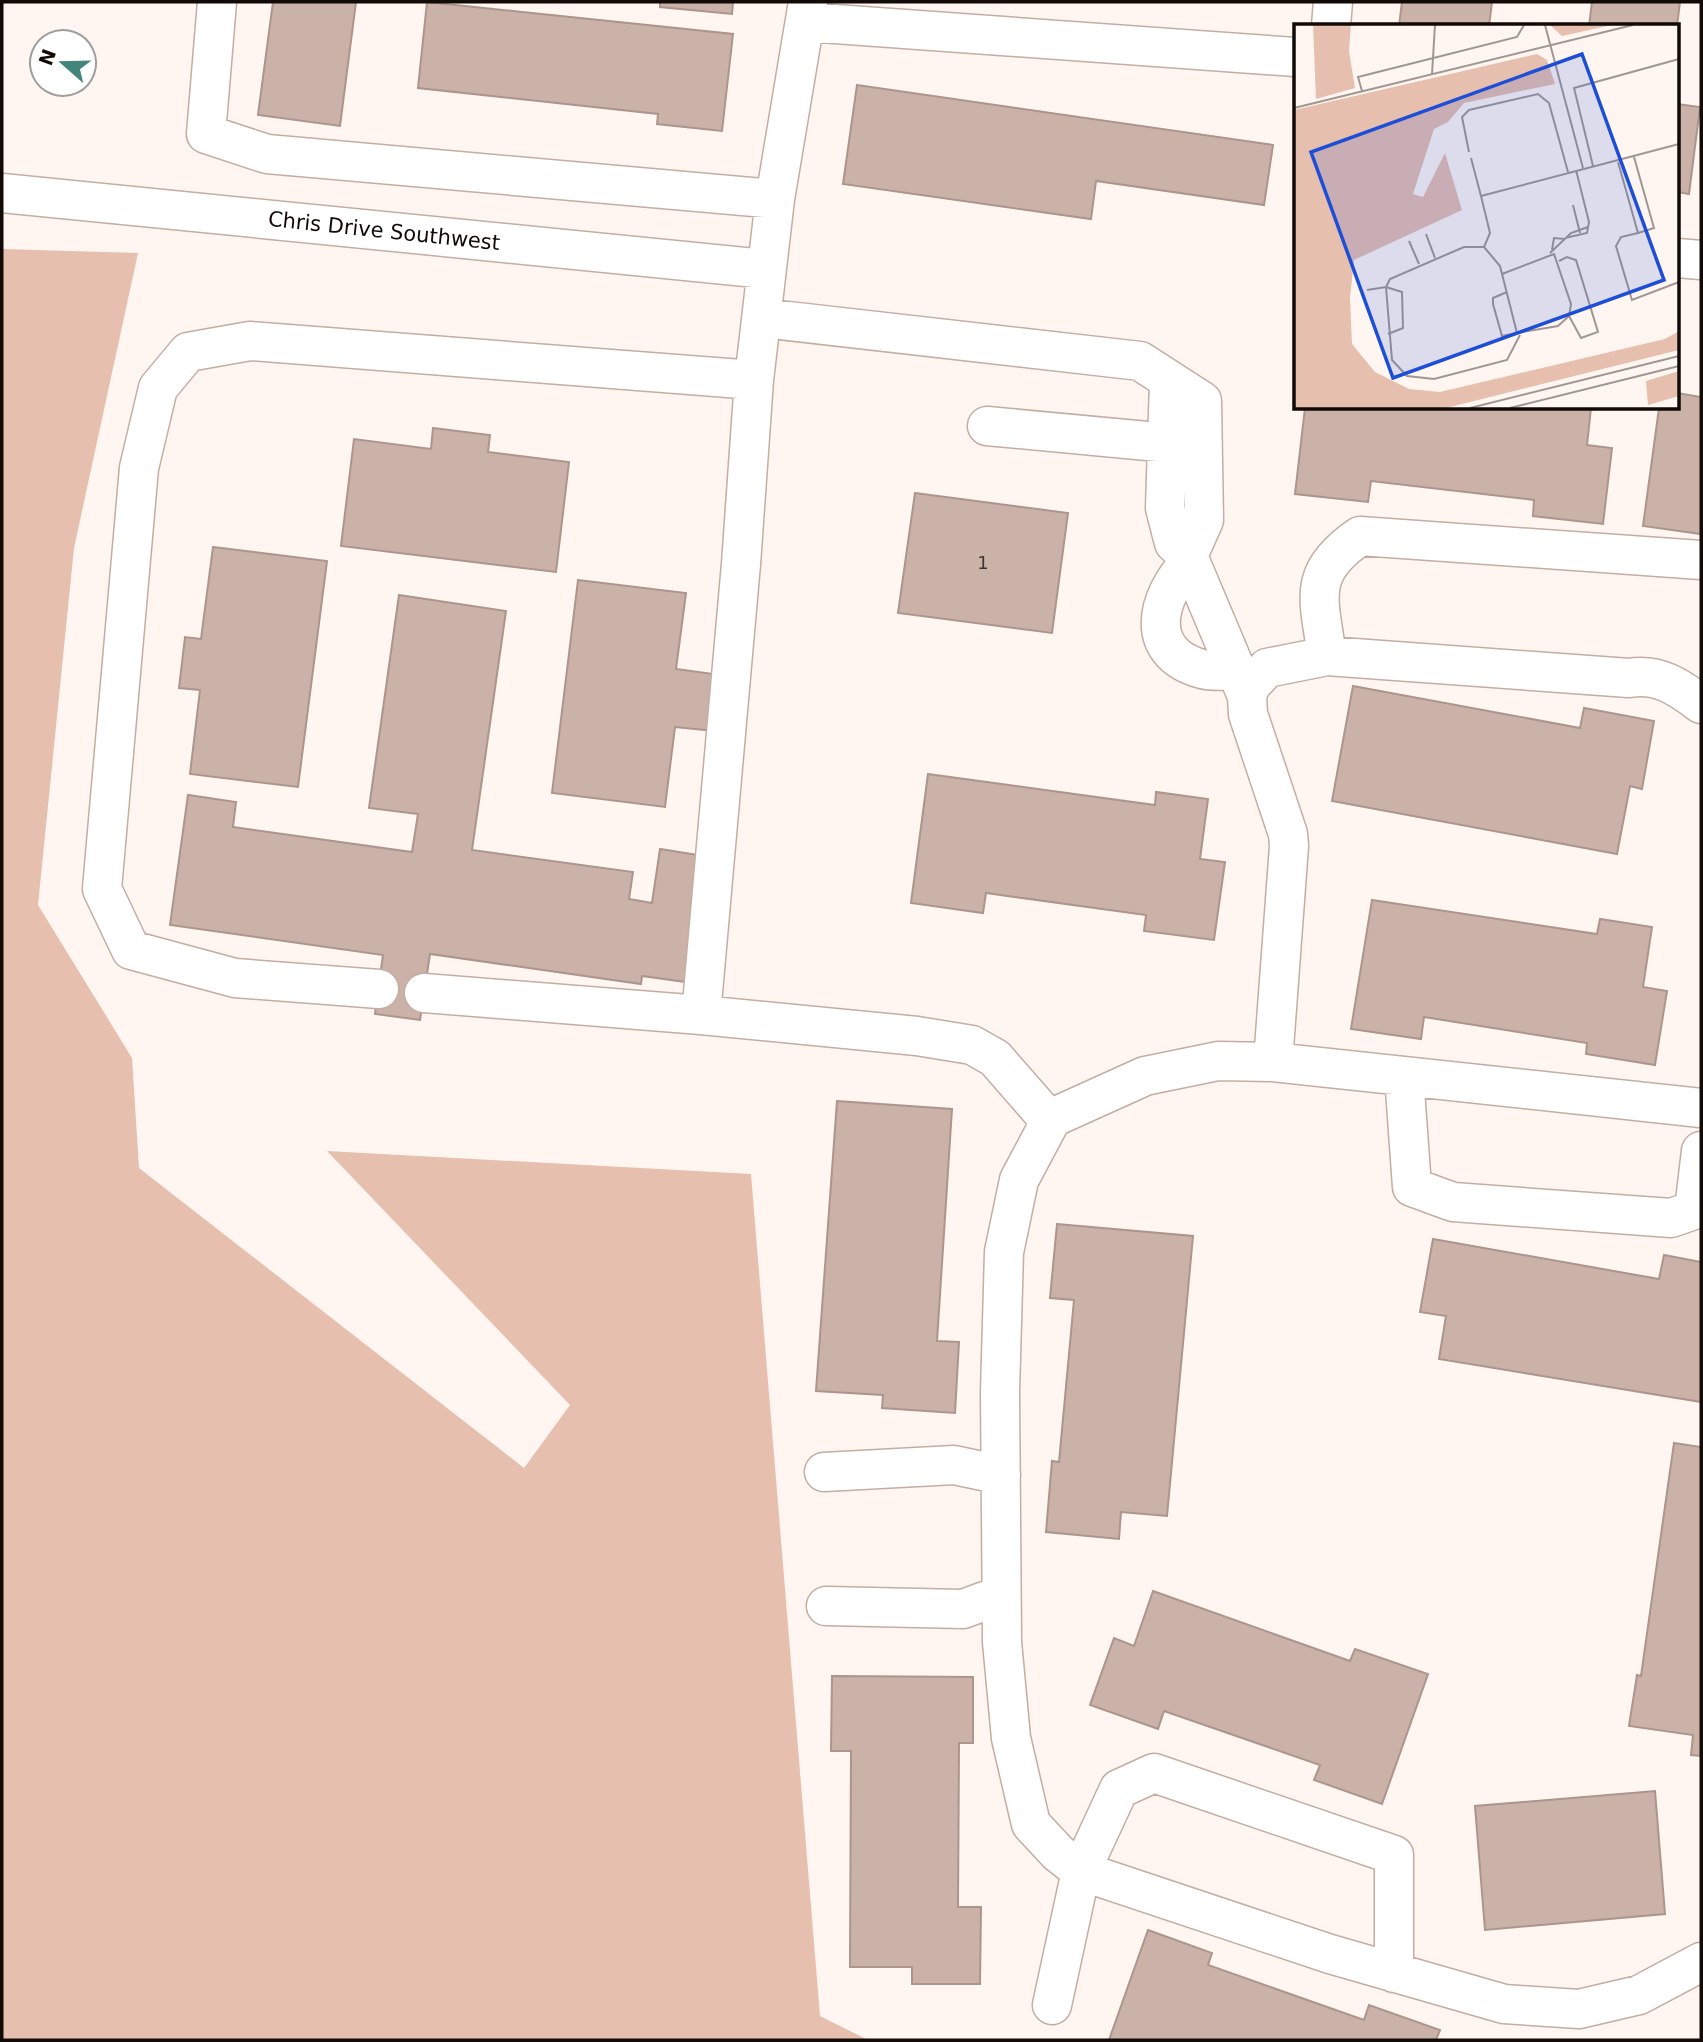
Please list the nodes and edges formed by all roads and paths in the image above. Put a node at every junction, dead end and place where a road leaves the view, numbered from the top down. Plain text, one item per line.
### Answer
1 (217, 2) edge
2 (1333, 2) edge
3 (807, 12) edge
4 (1331, 24) edge
5 (1294, 57) edge
6 (2, 193) edge
7 (775, 199) junction
8 (1678, 258) edge
9 (1701, 260) edge
10 (766, 269) junction
11 (761, 318) junction
12 (754, 380) junction
13 (987, 426) dead end
14 (1184, 445) junction
15 (1189, 559) junction
16 (1701, 560) edge
17 (1326, 656) junction
18 (1241, 684) junction
19 (1701, 704) edge
20 (379, 989) dead end
21 (424, 993) dead end
22 (701, 1015) junction
23 (1273, 1062) junction
24 (1404, 1076) junction
25 (1701, 1108) edge
26 (1052, 1118) junction
27 (1701, 1151) edge
28 (824, 1472) dead end
29 (1001, 1475) junction
30 (1001, 1595) junction
31 (826, 1606) dead end
32 (1082, 1871) junction
33 (1701, 1962) edge
34 (1394, 1973) junction
35 (1052, 2005) dead end

1 - 7 street
2 - 4 street
3 - 5 street
3 - 7 street
6 - 10 street, Chris Drive Southwest
7 - 10 street
8 - 9 street
10 - 11 street
11 - 12 street
11 - 14 street
12 - 20 street
12 - 22 street
13 - 14 street
14 - 15 street
15 - 18 street
15 - 18 street
16 - 17 street
17 - 18 street
17 - 19 street
18 - 23 street
21 - 22 street
22 - 26 street
23 - 24 street
23 - 26 street
24 - 25 street
24 - 27 street
26 - 29 street
28 - 29 street
29 - 30 street
30 - 31 street
30 - 32 street
32 - 34 street
32 - 34 street
32 - 35 street
33 - 34 street

